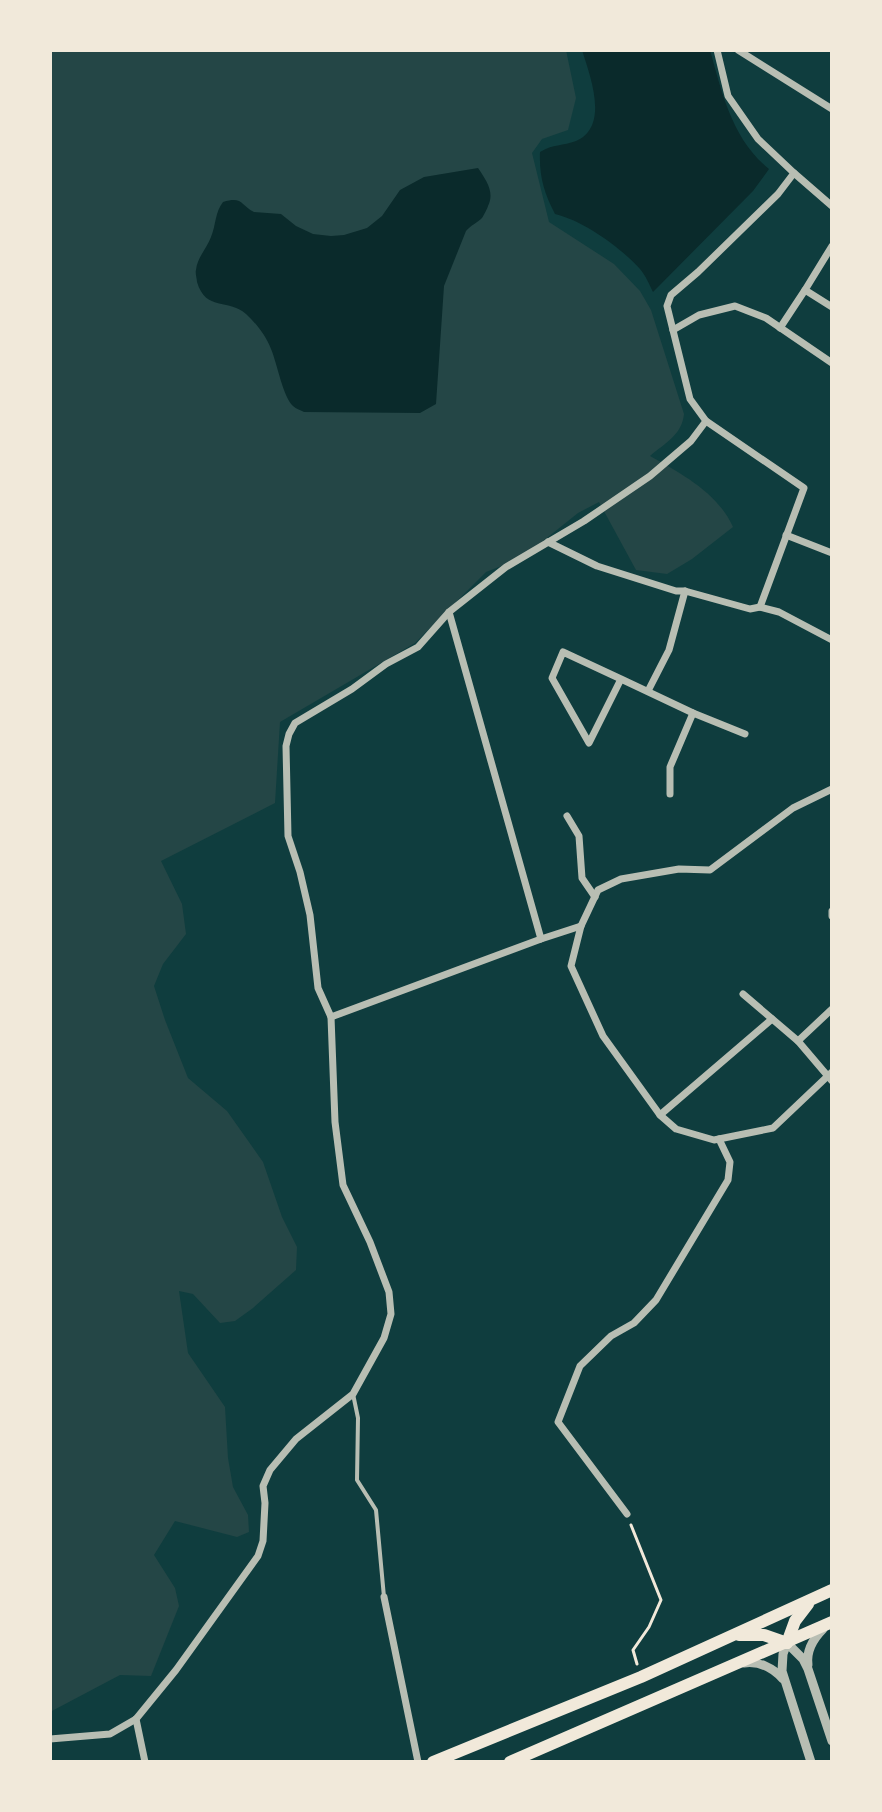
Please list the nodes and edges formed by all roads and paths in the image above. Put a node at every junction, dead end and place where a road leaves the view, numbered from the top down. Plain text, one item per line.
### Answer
1 (717, 50) edge
2 (738, 50) edge
3 (832, 109) edge
4 (794, 173) junction
5 (832, 206) edge
6 (832, 246) edge
7 (805, 290) junction
8 (832, 307) edge
9 (780, 328) junction
10 (673, 330) junction
11 (832, 363) edge
12 (706, 421) junction
13 (786, 535) junction
14 (548, 542) junction
15 (832, 553) edge
16 (685, 591) junction
17 (760, 607) junction
18 (449, 612) junction
19 (832, 640) edge
20 (621, 679) junction
21 (648, 691) junction
22 (693, 713) junction
23 (745, 734) dead end
24 (832, 789) edge
25 (670, 794) dead end
26 (567, 816) dead end
27 (595, 897) junction
28 (581, 926) junction
29 (541, 939) junction
30 (743, 994) dead end
31 (832, 1009) edge
32 (331, 1017) junction
33 (772, 1019) junction
34 (798, 1041) junction
35 (831, 1076) edge
36 (660, 1115) junction
37 (719, 1139) junction
38 (353, 1394) junction
39 (627, 1514) joint
40 (826, 1593) edge
41 (384, 1597) joint
42 (832, 1622) edge
43 (727, 1637) junction
44 (787, 1643) junction
45 (739, 1663) junction
46 (808, 1669) junction
47 (641, 1677) junction
48 (783, 1679) junction
49 (136, 1719) junction
50 (50, 1739) edge
51 (832, 1741) edge
52 (145, 1762) edge
53 (418, 1762) edge
54 (433, 1762) edge
55 (510, 1762) edge
56 (811, 1762) edge

1 - 4 street
2 - 3 street
4 - 5 street
4 - 10 street
6 - 7 street
7 - 8 street
7 - 9 street
9 - 10 street
9 - 11 street
10 - 12 street
12 - 13 street
12 - 14 street
13 - 15 street
13 - 17 street
14 - 16 street
14 - 18 street
16 - 17 street
16 - 21 street
17 - 19 street
18 - 29 street
18 - 32 street
20 - 20 street
20 - 21 street
21 - 22 street
22 - 23 street
22 - 25 street
24 - 27 street
26 - 27 street
27 - 28 street
28 - 29 street
28 - 36 street
29 - 32 street
30 - 33 street
31 - 34 street
32 - 38 street
33 - 34 street
33 - 36 street
34 - 35 street
35 - 37 street
36 - 37 street
37 - 39 street
38 - 41 lane
38 - 49 street
39 - 47 path
40 - 43 highway
40 - 44 highway
41 - 53 street
42 - 44 highway
42 - 46 street
43 - 44 highway
43 - 47 highway
44 - 45 highway
44 - 46 street
44 - 48 street
45 - 48 street
45 - 55 highway
46 - 51 street
47 - 54 highway
48 - 56 street
49 - 50 street
49 - 52 street

